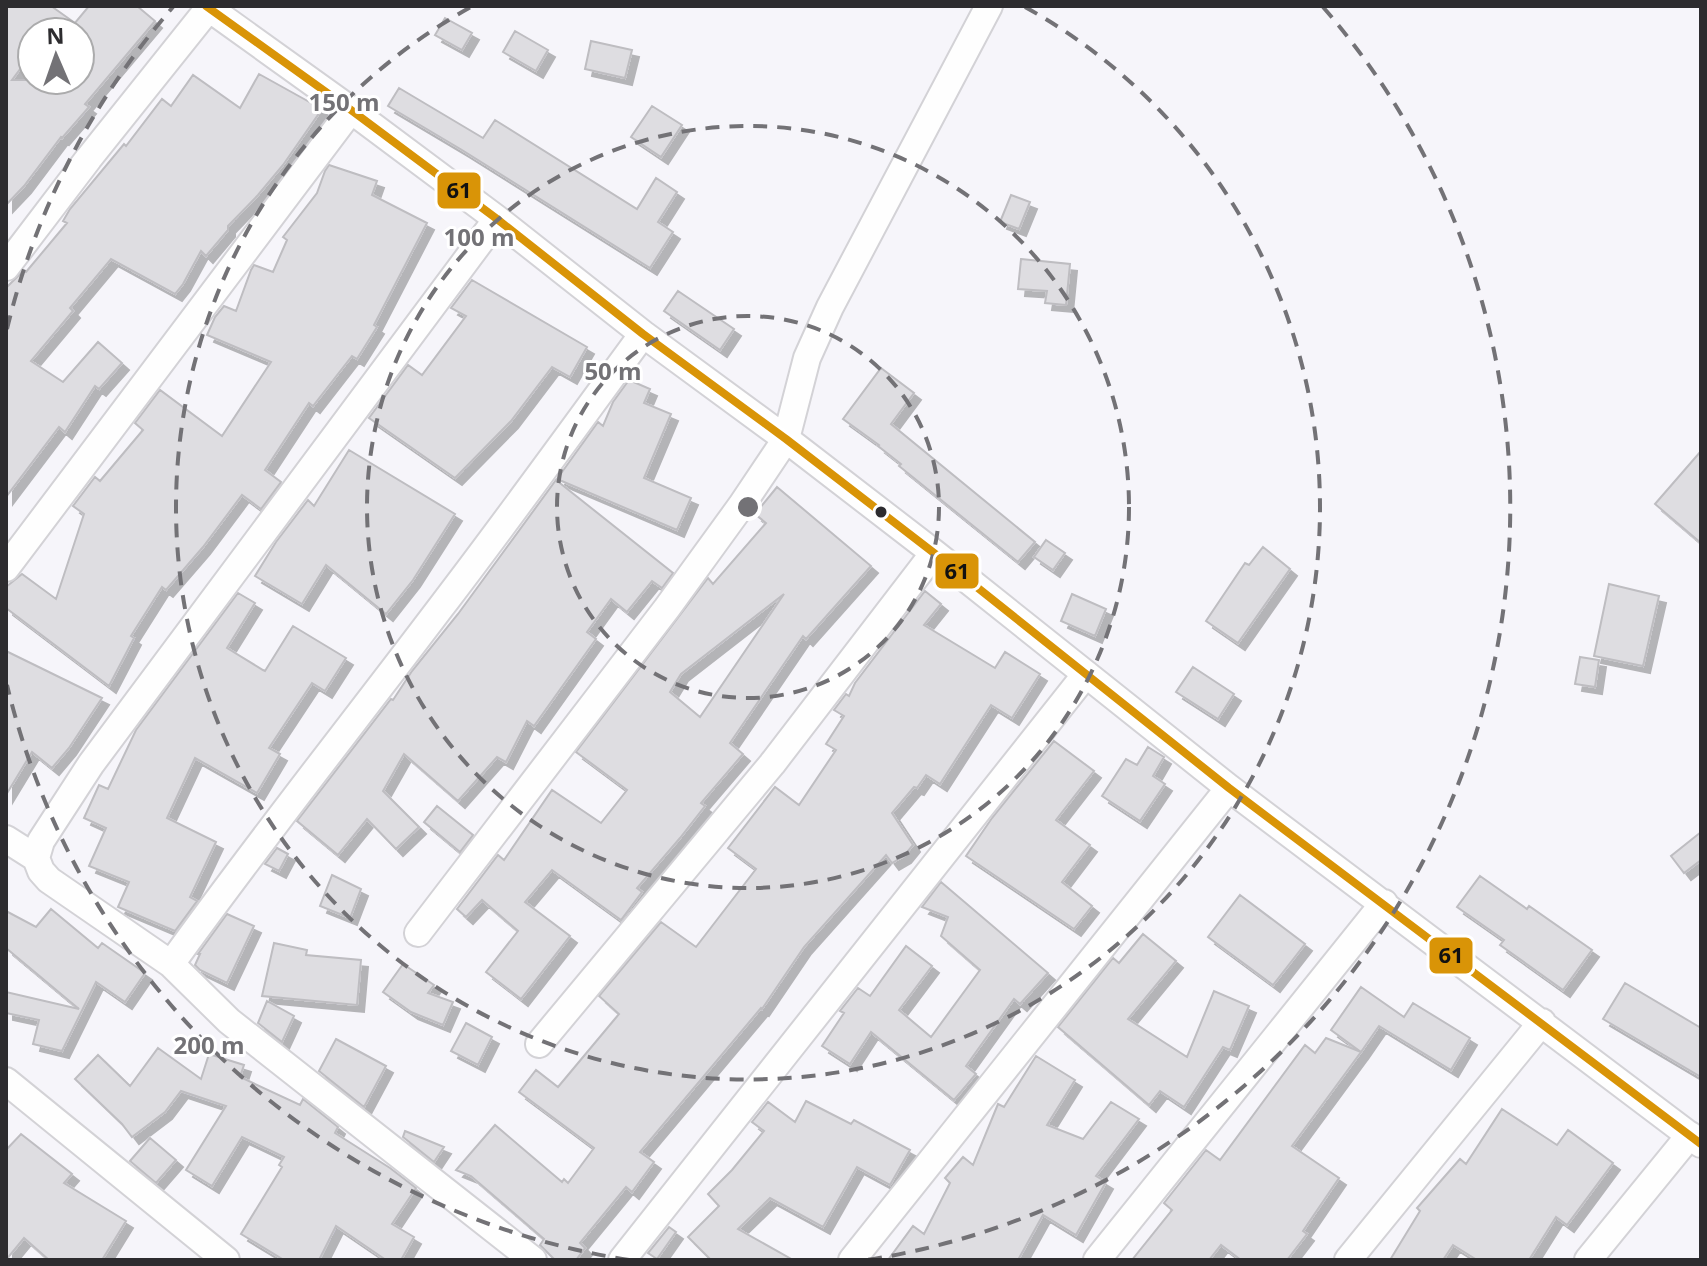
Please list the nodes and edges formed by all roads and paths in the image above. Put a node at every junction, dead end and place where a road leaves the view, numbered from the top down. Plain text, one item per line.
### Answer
1 (989, 6) edge
2 (207, 7) edge
3 (351, 110) junction
4 (497, 219) junction
5 (6, 267) edge
6 (643, 334) junction
7 (786, 439) junction
8 (934, 553) junction
9 (6, 568) edge
10 (1086, 674) junction
11 (1229, 788) junction
12 (6, 839) edge
13 (36, 858) junction
14 (1384, 903) junction
15 (418, 933) dead end
16 (171, 964) junction
17 (1542, 1022) junction
18 (539, 1044) dead end
19 (6, 1081) edge
20 (1695, 1140) edge
21 (226, 1260) edge
22 (533, 1260) edge
23 (622, 1260) edge
24 (852, 1260) edge
25 (1097, 1260) edge
26 (1348, 1260) edge
27 (1588, 1260) edge

1 - 7 street
2 - 3 street
2 - 5 street
3 - 4 street
3 - 9 street
4 - 6 street
4 - 13 street
6 - 7 street
6 - 16 street
7 - 8 street
7 - 15 street
8 - 10 street
8 - 18 street
10 - 11 street
10 - 23 street
11 - 14 street
11 - 24 street
12 - 13 street
13 - 16 street
14 - 17 street
14 - 25 street
16 - 22 street
17 - 20 street
17 - 26 street
19 - 21 street
20 - 27 street

